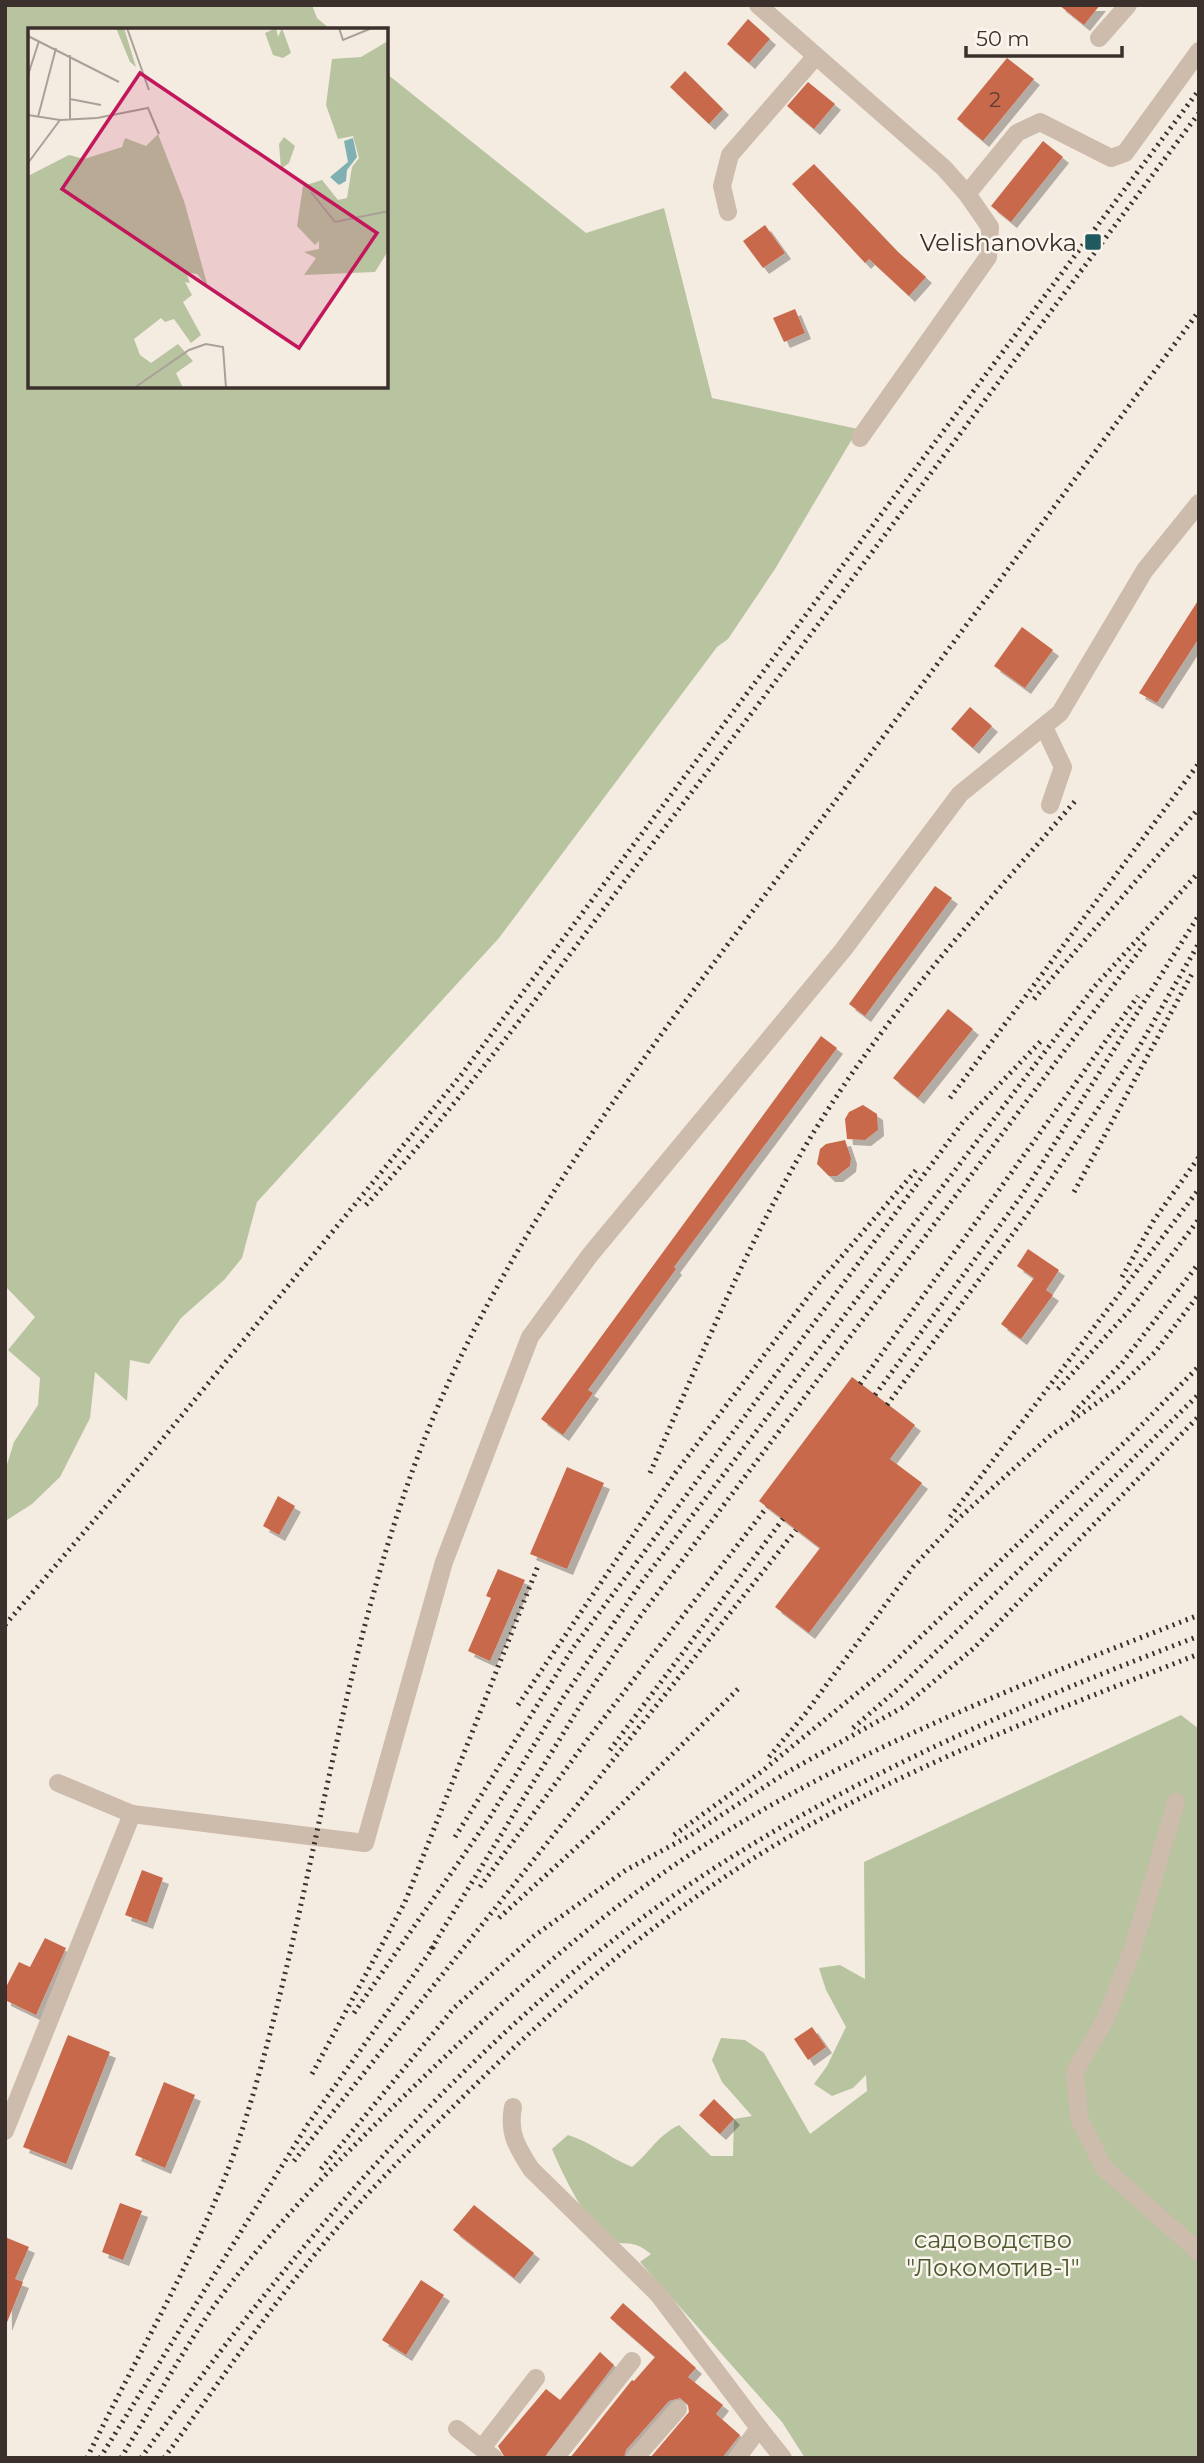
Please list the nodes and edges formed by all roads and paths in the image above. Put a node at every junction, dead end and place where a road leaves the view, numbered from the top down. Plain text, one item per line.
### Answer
1 (758, 5) edge
2 (1128, 5) edge
3 (1099, 38) dead end
4 (1199, 51) edge
5 (816, 56) junction
6 (967, 194) junction
7 (728, 212) dead end
8 (860, 438) dead end
9 (1199, 503) edge
10 (1044, 727) junction
11 (1050, 805) dead end
12 (58, 1783) dead end
13 (1176, 1802) dead end
14 (132, 1814) junction
15 (513, 2106) dead end
16 (5, 2131) edge
17 (1199, 2252) edge
18 (632, 2361) dead end
19 (536, 2378) dead end
20 (678, 2409) dead end
21 (759, 2428) junction
22 (457, 2430) dead end
23 (488, 2453) edge
24 (555, 2458) edge
25 (635, 2458) edge
26 (737, 2458) edge
27 (783, 2458) edge

1 - 5 street
2 - 3 street
4 - 6 street
5 - 6 street
5 - 7 street
6 - 8 street
9 - 10 street
10 - 11 street
10 - 14 street
12 - 14 street
13 - 17 street
14 - 16 street
15 - 21 street
18 - 24 street
19 - 23 street
20 - 25 street
21 - 26 street
21 - 27 street
22 - 23 street

